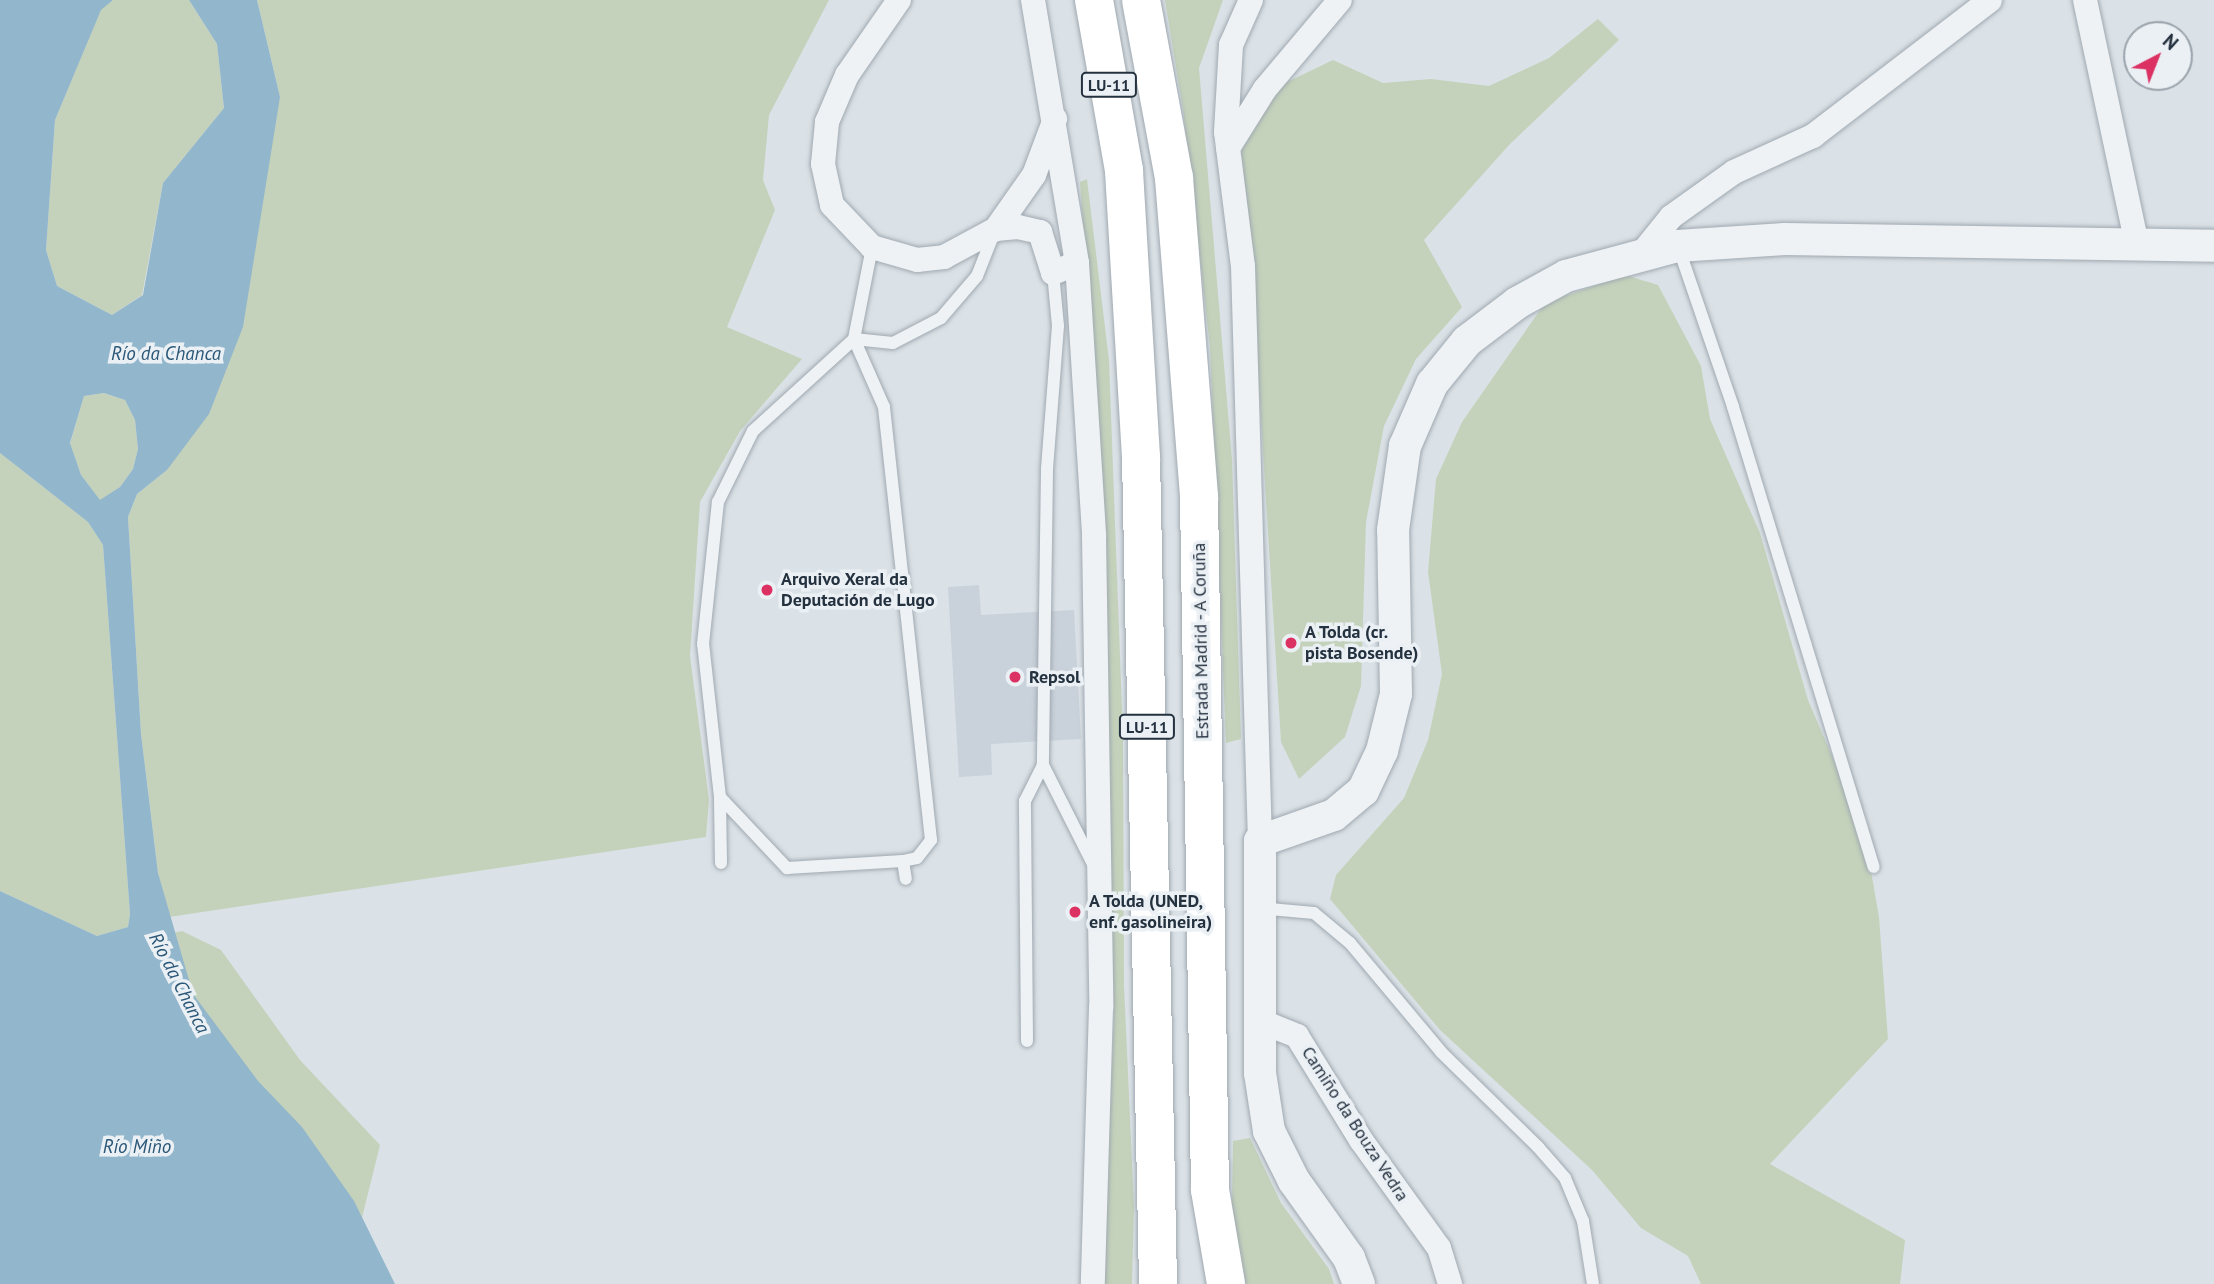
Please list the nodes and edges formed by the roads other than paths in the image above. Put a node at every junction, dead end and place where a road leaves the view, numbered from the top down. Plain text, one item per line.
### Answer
1 (899, 0) edge
2 (1033, 0) edge
3 (1094, 0) edge
4 (1141, 0) edge
5 (1251, 0) edge
6 (1340, 0) edge
7 (1990, 0) edge
8 (2085, 0) edge
9 (1055, 118) junction
10 (1228, 148) junction
11 (996, 229) junction
12 (2137, 245) junction
13 (1677, 246) junction
14 (2214, 246) edge
15 (872, 247) junction
16 (1642, 253) junction
17 (1077, 263) junction
18 (1053, 273) junction
19 (854, 340) junction
20 (1044, 765) junction
21 (720, 797) junction
22 (1260, 841) junction
23 (904, 861) junction
24 (722, 863) dead end
25 (1874, 867) dead end
26 (906, 879) dead end
27 (1100, 879) junction
28 (1258, 908) junction
29 (1261, 1021) junction
30 (1027, 1041) dead end
31 (1093, 1284) edge
32 (1158, 1284) edge
33 (1226, 1284) edge
34 (1359, 1284) edge
35 (1450, 1284) edge
36 (1593, 1284) edge

1 - 15 street
2 - 9 street
3 - 32 highway, LU-11
4 - 33 highway, Estrada Madrid - A Coruña / LU-11
5 - 10 street
6 - 10 street
7 - 16 street
8 - 12 street
9 - 11 street
9 - 17 street
10 - 22 street
11 - 15 street
11 - 18 street
11 - 19 lane
12 - 13 street
12 - 14 street
13 - 16 street
13 - 25 lane
15 - 19 lane
16 - 22 street
17 - 18 street
17 - 27 street
18 - 20 lane
19 - 21 lane
19 - 23 lane
20 - 27 lane
20 - 30 lane
21 - 23 lane
21 - 24 lane
22 - 28 street
23 - 26 lane
27 - 31 street
28 - 29 street
28 - 36 lane
29 - 34 street
29 - 35 street, Camiño da Bouza Vedra

